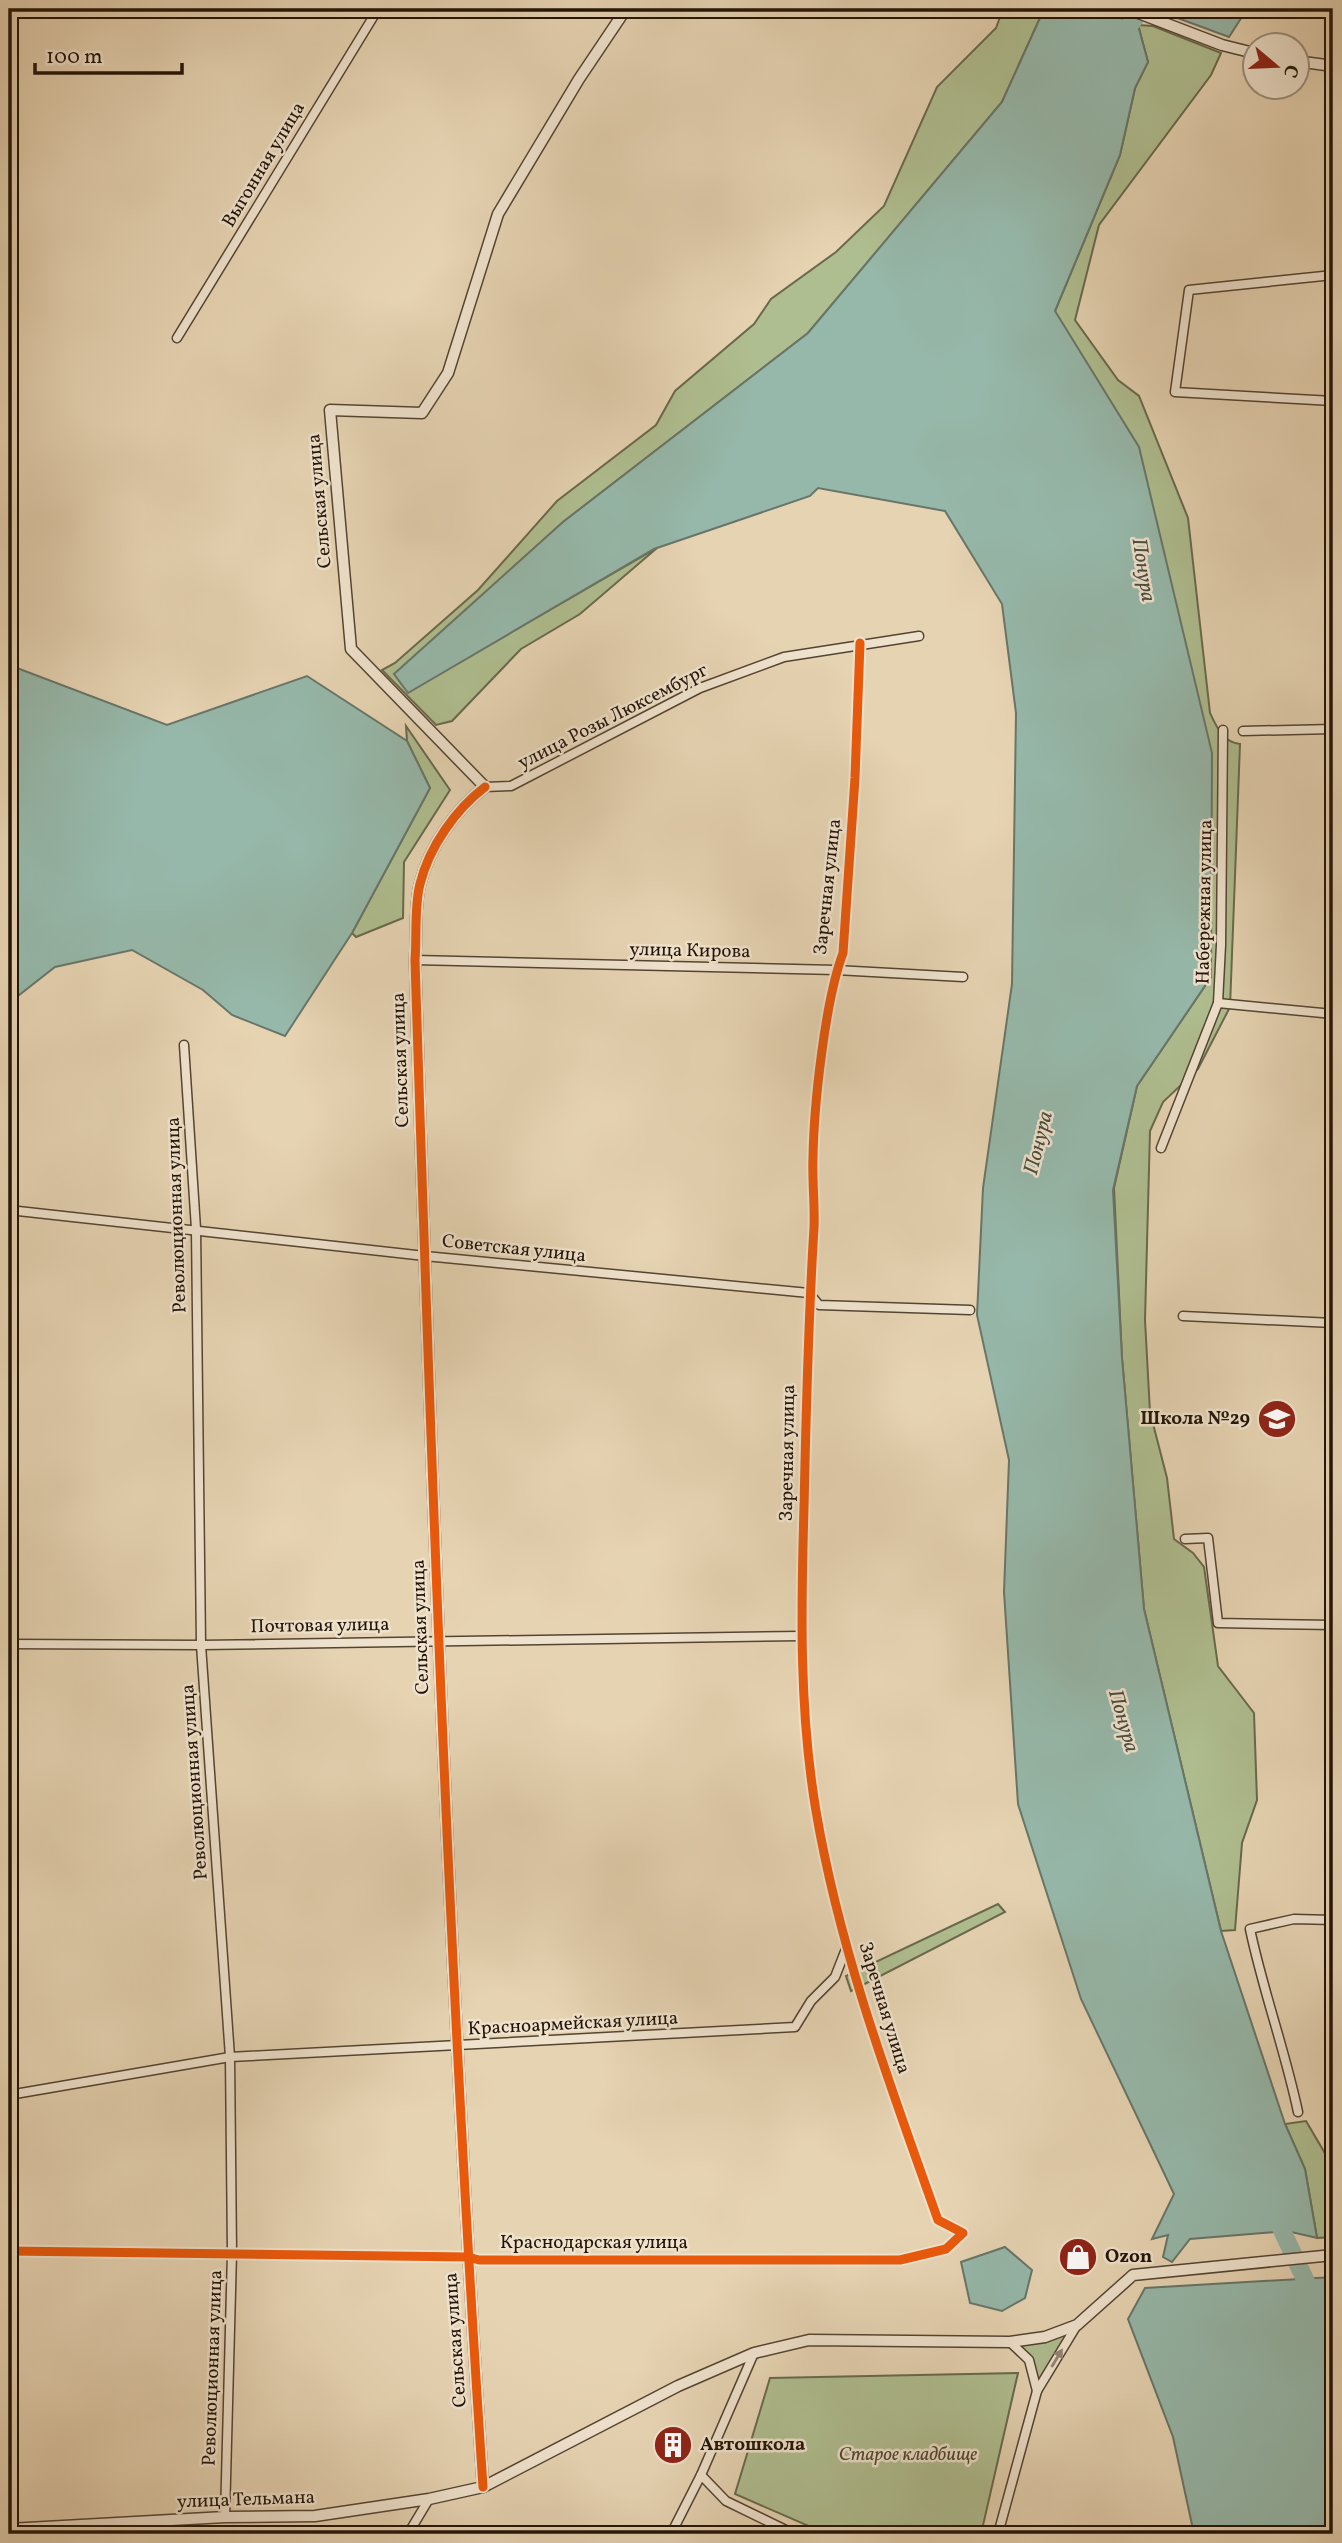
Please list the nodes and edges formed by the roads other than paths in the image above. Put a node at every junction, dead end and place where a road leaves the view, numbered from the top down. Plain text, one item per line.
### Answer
1 (378, 9) edge
2 (626, 9) edge
3 (1128, 9) edge
4 (1240, 49) edge
5 (1310, 63) edge
6 (1333, 66) edge
7 (1333, 275) edge
8 (177, 338) dead end
9 (1333, 401) edge
10 (919, 636) dead end
11 (860, 643) junction
12 (1333, 729) edge
13 (1223, 730) dead end
14 (1243, 731) dead end
15 (485, 787) junction
16 (415, 960) junction
17 (836, 970) junction
18 (963, 977) dead end
19 (1218, 1003) junction
20 (1333, 1014) edge
21 (184, 1045) dead end
22 (1161, 1148) dead end
23 (9, 1210) edge
24 (196, 1229) junction
25 (425, 1256) junction
26 (809, 1293) junction
27 (970, 1310) dead end
28 (1183, 1316) dead end
29 (1333, 1323) edge
30 (1185, 1539) dead end
31 (1333, 1625) edge
32 (801, 1636) junction
33 (438, 1639) junction
34 (9, 1644) edge
35 (201, 1645) junction
36 (1333, 1920) edge
37 (846, 1948) junction
38 (459, 2046) junction
39 (230, 2057) junction
40 (9, 2095) edge
41 (1298, 2112) dead end
42 (963, 2233) joint
43 (9, 2251) edge
44 (232, 2253) junction
45 (1333, 2255) edge
46 (468, 2257) junction
47 (1077, 2325) junction
48 (1010, 2342) junction
49 (754, 2353) junction
50 (1037, 2391) junction
51 (701, 2475) junction
52 (483, 2487) junction
53 (429, 2499) junction
54 (225, 2517) junction
55 (9, 2529) edge
56 (408, 2534) edge
57 (671, 2534) edge
58 (794, 2534) edge
59 (998, 2534) edge

1 - 8 street, Выгонная улица
2 - 15 street, Сельская улица
3 - 4 street
5 - 6 street
7 - 9 street
10 - 11 street, улица Розы Люксембург
11 - 15 street, улица Розы Люксембург
11 - 17 street, Заречная улица
12 - 14 street
13 - 19 street, Набережная улица
15 - 16 street, Сельская улица
16 - 17 street, улица Кирова
16 - 25 street, Сельская улица
17 - 18 street, улица Кирова
17 - 26 street, Заречная улица
19 - 20 street
19 - 22 street, Набережная улица
21 - 24 street, Революционная улица
23 - 24 street, Советская улица
24 - 25 street, Советская улица
24 - 35 street, Революционная улица
25 - 26 street, Советская улица
25 - 33 street, Сельская улица
26 - 27 street, Советская улица
26 - 32 street, Заречная улица
28 - 29 street
30 - 31 street
32 - 33 street, Почтовая улица
32 - 37 street, Заречная улица
33 - 35 street, Почтовая улица
33 - 38 street, Сельская улица
34 - 35 street, Почтовая улица
35 - 39 street, Революционная улица
36 - 41 street
37 - 38 street, Красноармейская улица
37 - 42 street, Заречная улица
38 - 39 street, Красноармейская улица
38 - 46 street, Сельская улица
39 - 40 street, Красноармейская улица
39 - 44 street, Революционная улица
42 - 46 street, Краснодарская улица
43 - 44 street, Краснодарская улица
44 - 46 street, Краснодарская улица
44 - 54 street, Революционная улица
45 - 47 street
46 - 52 street, Сельская улица
47 - 48 street, улица Тельмана
50 -> 47 street
48 - 49 street, улица Тельмана
48 - 50 street
49 - 51 street
49 - 52 street, улица Тельмана
50 - 59 street
51 - 57 street
51 - 58 street
52 - 53 street, улица Тельмана
53 - 54 street, улица Тельмана
53 - 56 street
54 - 55 street, улица Тельмана

